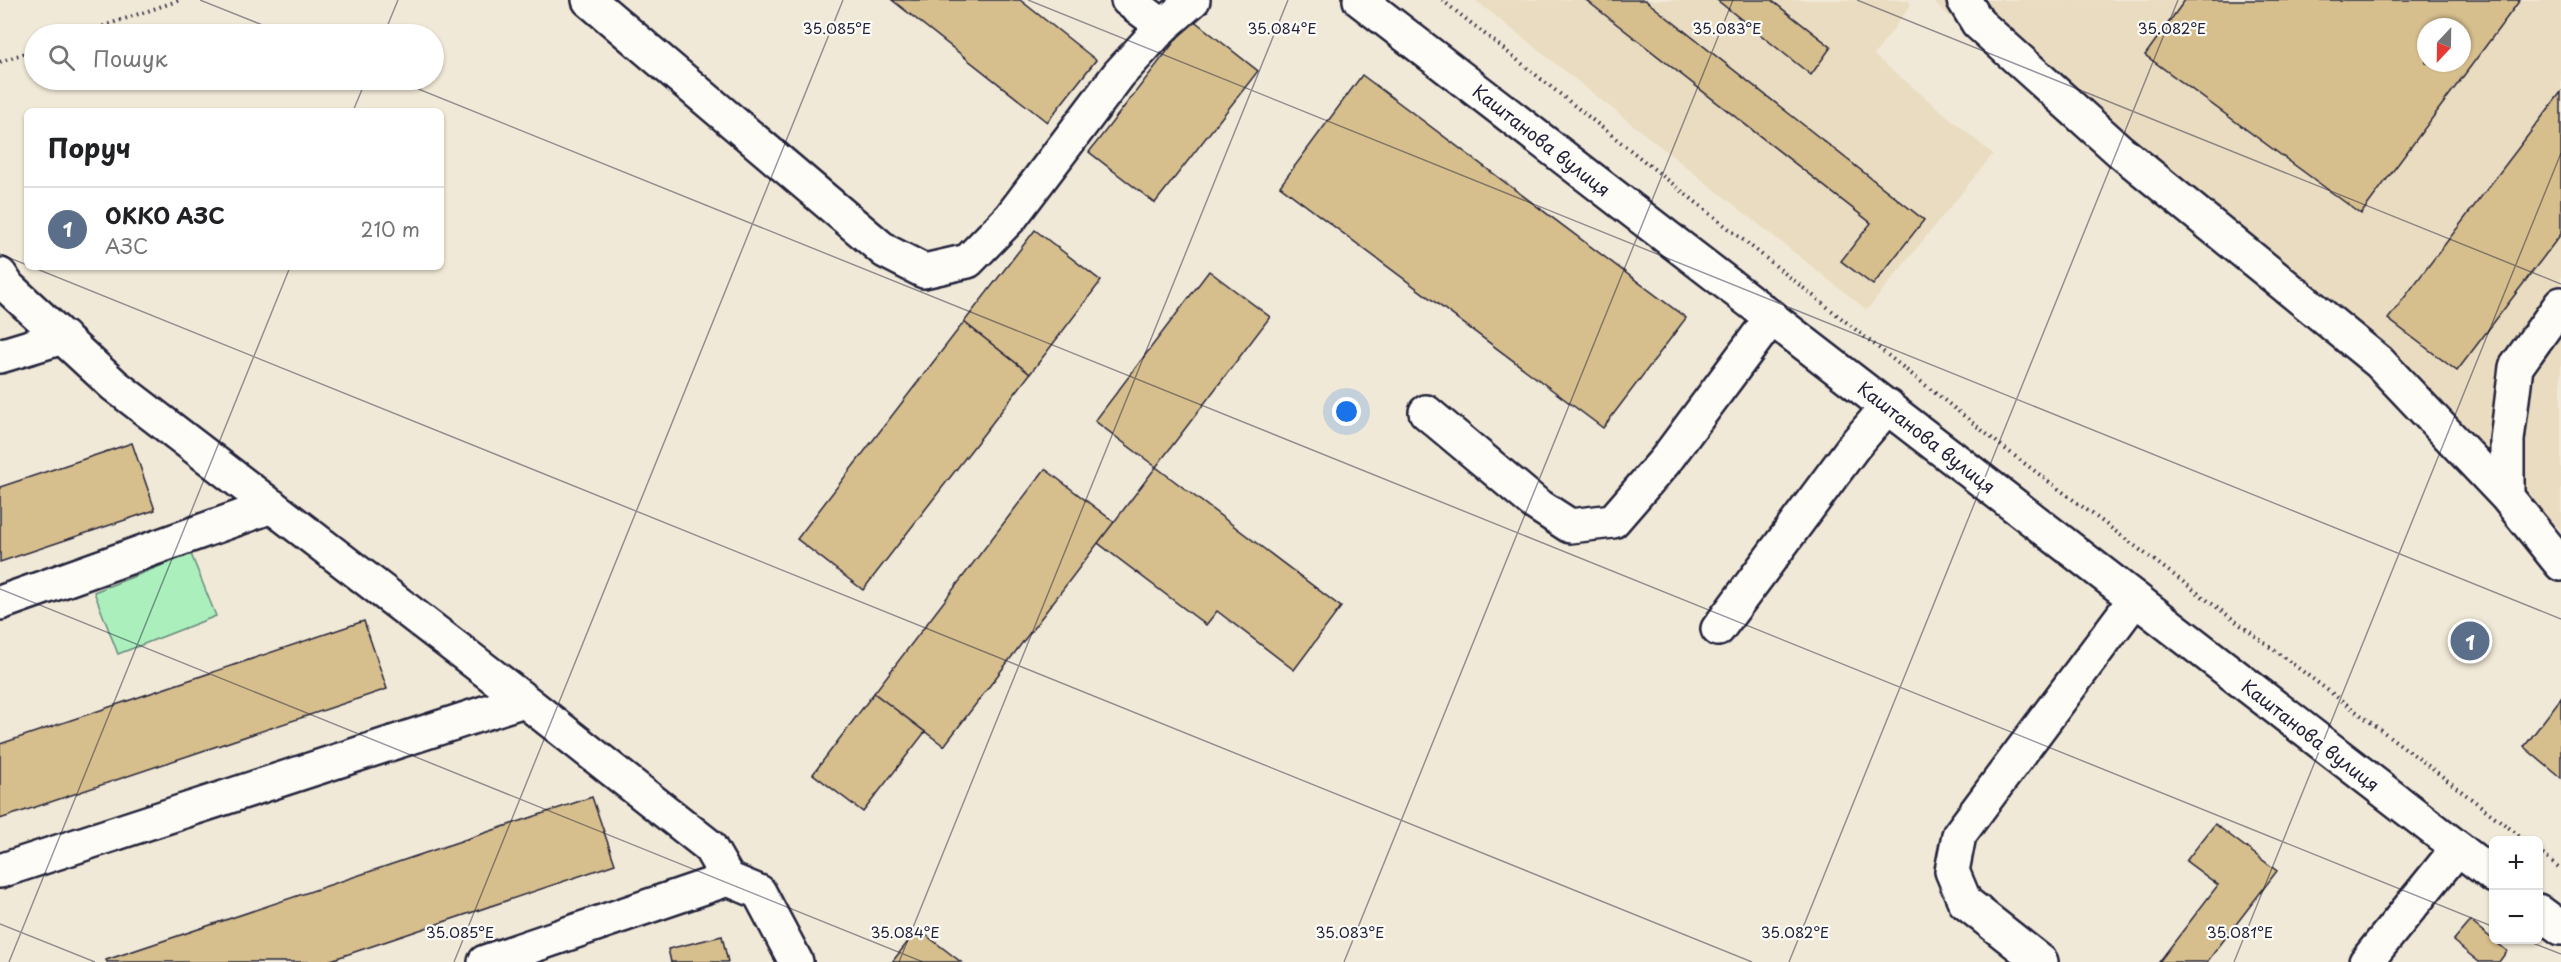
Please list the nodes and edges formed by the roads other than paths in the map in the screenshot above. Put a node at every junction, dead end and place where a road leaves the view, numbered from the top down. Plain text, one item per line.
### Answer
1 (589, 0) edge
2 (1128, 0) edge
3 (1193, 0) edge
4 (1360, 0) edge
5 (1965, 0) edge
6 (1163, 26) junction
7 (0, 275) edge
8 (2561, 304) edge
9 (1772, 317) junction
10 (63, 337) junction
11 (0, 356) edge
12 (1888, 406) junction
13 (1426, 412) dead end
14 (2507, 497) junction
15 (272, 506) junction
16 (2561, 564) edge
17 (2135, 599) junction
18 (0, 603) edge
19 (1718, 630) dead end
20 (524, 700) junction
21 (2458, 848) junction
22 (0, 871) edge
23 (2489, 873) edge
24 (728, 879) junction
25 (2543, 914) edge
26 (2561, 928) edge
27 (486, 962) edge
28 (796, 962) edge
29 (2041, 962) edge
30 (2366, 962) edge

1 - 6 street
2 - 6 street
3 - 6 street
4 - 9 street, Каштанова вулиця
5 - 14 street
7 - 10 street
8 - 14 street
9 - 12 street, Каштанова вулиця
9 - 13 street
10 - 11 street
10 - 15 street
12 - 17 street, Каштанова вулиця
12 - 19 street
14 - 16 street
15 - 18 street
15 - 20 street
17 - 21 street, Каштанова вулиця
17 - 29 street
20 - 22 street
20 - 24 street
21 - 23 street, Каштанова вулиця
21 - 30 street
24 - 27 street
24 - 28 street
25 - 26 street

